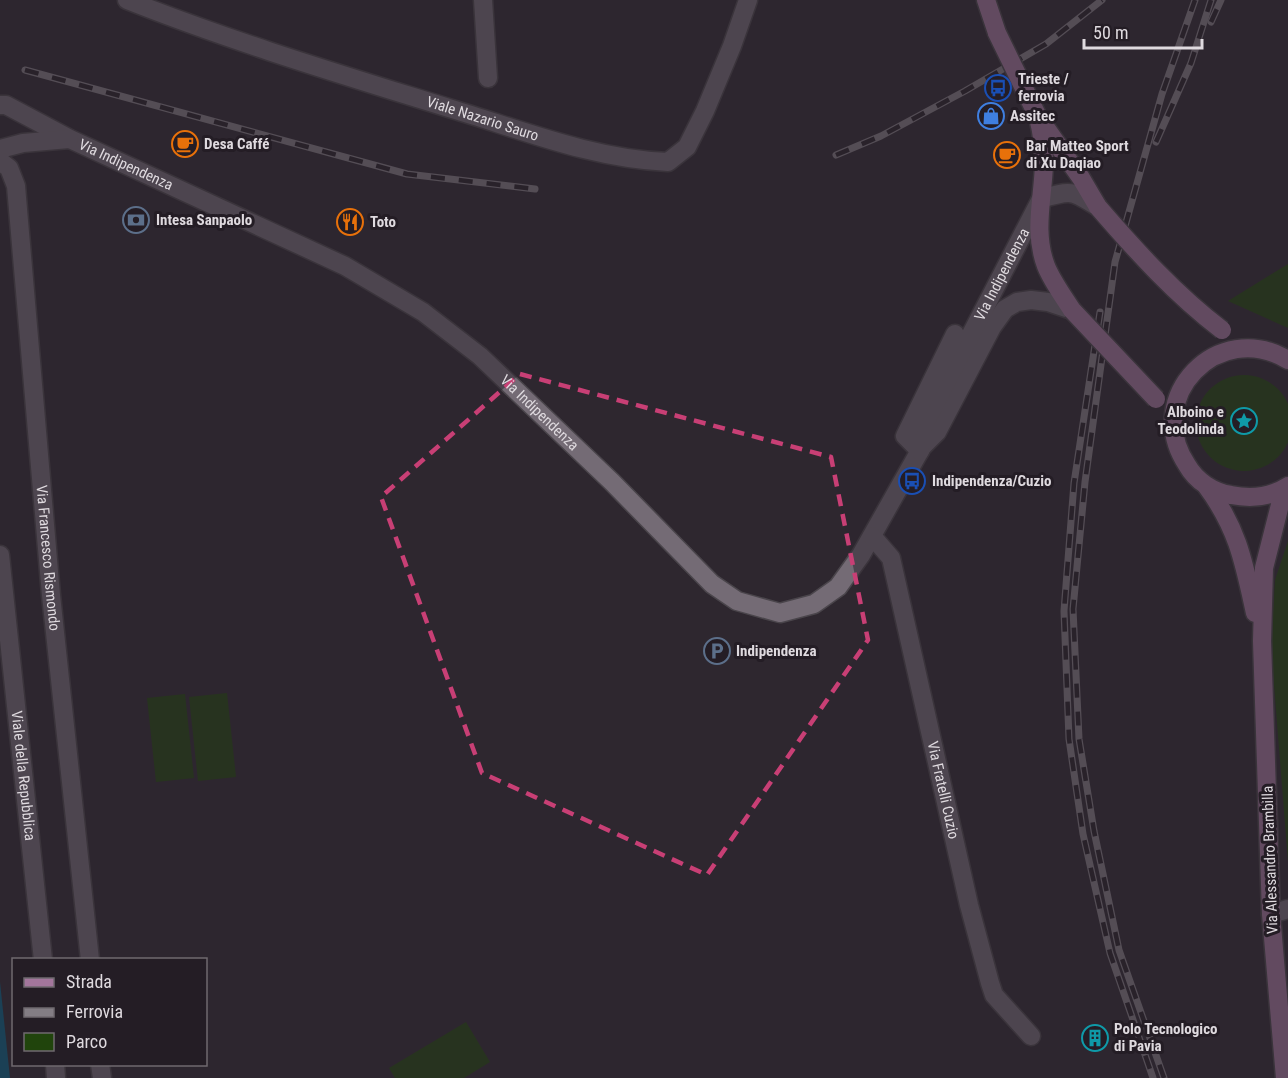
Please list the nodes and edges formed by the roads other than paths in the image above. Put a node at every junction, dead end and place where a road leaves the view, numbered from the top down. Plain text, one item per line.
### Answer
1 (127, 0) edge
2 (483, 0) edge
3 (748, 0) edge
4 (986, 0) edge
5 (488, 78) dead end
6 (0, 105) edge
7 (1038, 117) junction
8 (70, 139) junction
9 (0, 149) edge
10 (0, 161) edge
11 (1041, 199) junction
12 (1098, 207) junction
13 (1072, 310) junction
14 (955, 334) dead end
15 (1250, 347) junction
16 (1288, 360) edge
17 (1173, 416) junction
18 (921, 449) junction
19 (1205, 485) junction
20 (1286, 487) edge
21 (1288, 519) edge
22 (872, 536) junction
23 (1272, 538) junction
24 (0, 555) edge
25 (2, 602) edge
26 (1262, 641) junction
27 (1279, 911) edge
28 (43, 958) edge
29 (90, 958) edge
30 (1031, 1036) dead end
31 (1286, 1078) edge

1 - 3 street, Viale Nazario Sauro
2 - 5 street
4 - 7 main road, bridge
6 - 8 street, Via Indipendenza
7 - 11 main road
7 - 12 main road
8 - 9 street, Via Indipendenza
8 - 22 street, Via Indipendenza
10 - 29 street, Via Francesco Rismondo
11 - 12 street
11 - 13 main road
11 - 18 street, Via Indipendenza
12 - 15 main road, bridge
13 - 17 main road, bridge
13 - 18 street, Via Indipendenza
14 - 18 street
15 - 16 main road
15 - 17 main road
17 - 19 main road, Via Alessandro Brambilla
18 - 22 street, Via Indipendenza
19 - 20 main road
19 - 26 main road, Via Alessandro Brambilla
20 - 23 main road, Via Alessandro Brambilla
21 - 23 main road, Via Alessandro Brambilla
22 - 30 street, Via Fratelli Cuzio
23 - 26 main road, Via Alessandro Brambilla
24 - 25 street, Viale della Repubblica
25 - 28 street, Viale della Repubblica
26 - 27 main road, Via Alessandro Brambilla
27 - 31 main road, Via Alessandro Brambilla

